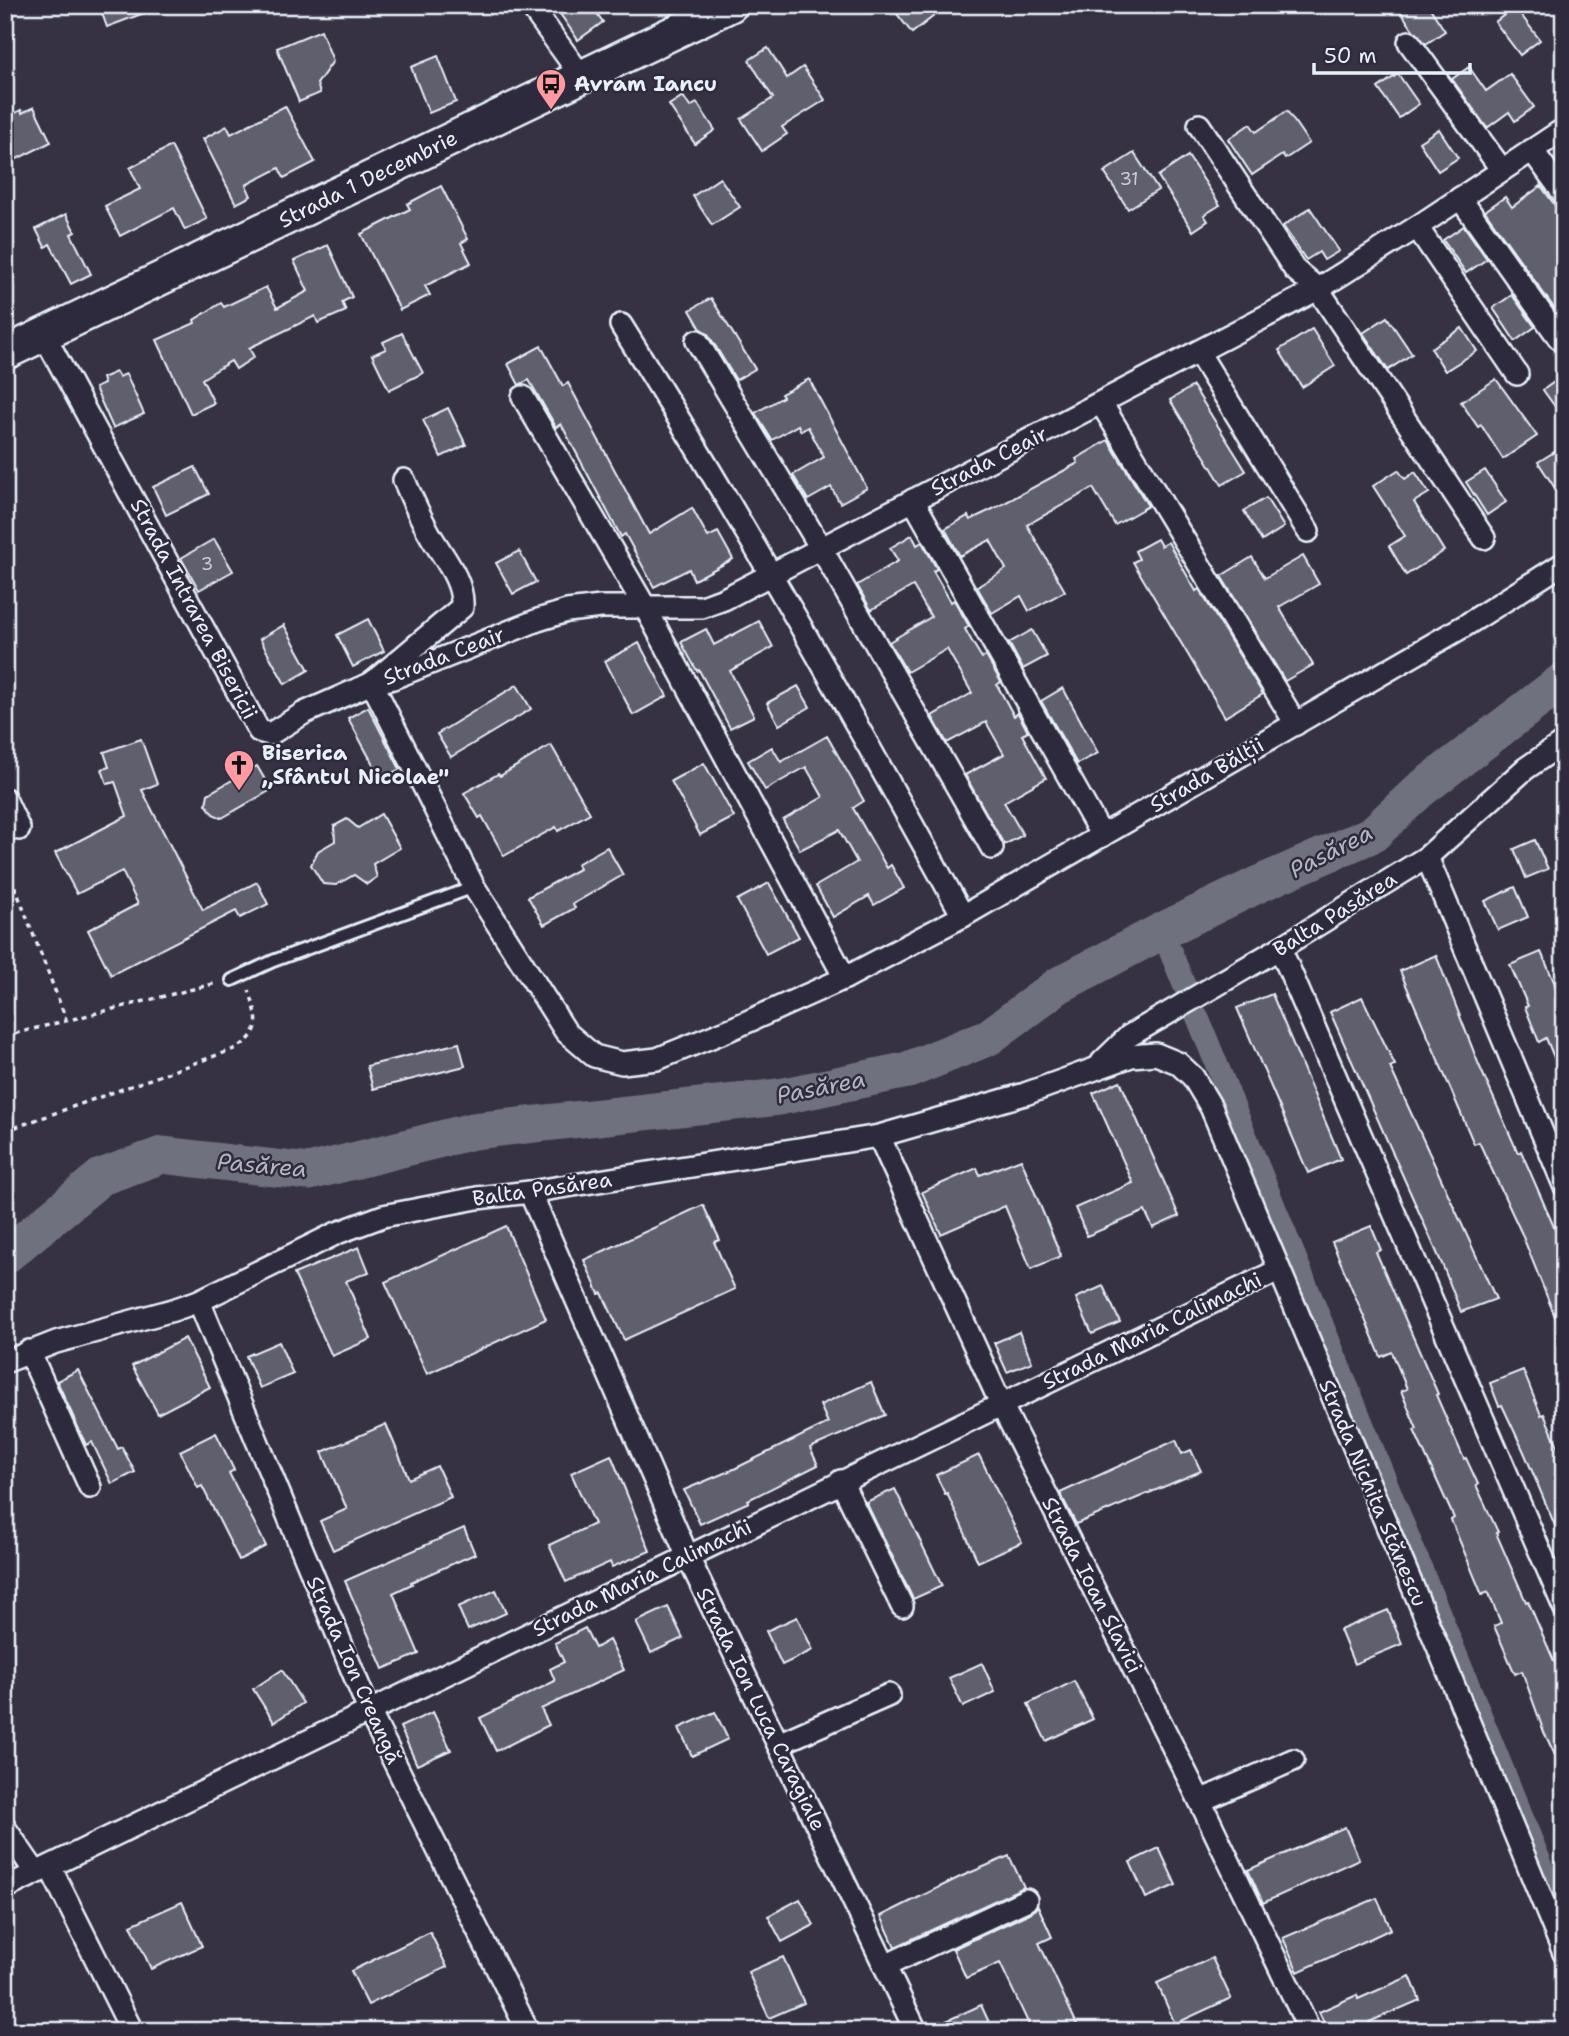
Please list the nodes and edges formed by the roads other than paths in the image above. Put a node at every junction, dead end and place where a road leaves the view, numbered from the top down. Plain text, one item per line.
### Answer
1 (530, 5) edge
2 (731, 5) edge
3 (1409, 42) dead end
4 (582, 77) junction
5 (1199, 125) dead end
6 (1564, 129) edge
7 (1532, 149) junction
8 (1502, 170) junction
9 (1564, 194) edge
10 (1460, 198) junction
11 (1417, 227) junction
12 (1318, 289) junction
13 (621, 325) dead end
14 (44, 335) junction
15 (1559, 338) dead end
16 (697, 341) dead end
17 (1198, 352) junction
18 (5, 353) edge
19 (1517, 374) dead end
20 (523, 397) dead end
21 (1101, 403) junction
22 (404, 480) dead end
23 (913, 500) junction
24 (1308, 531) dead end
25 (1484, 538) dead end
26 (821, 548) junction
27 (1564, 563) edge
28 (772, 575) junction
29 (645, 607) junction
30 (372, 683) junction
31 (1296, 724) junction
32 (1564, 742) edge
33 (5, 799) edge
34 (19, 829) dead end
35 (1102, 836) junction
36 (992, 848) dead end
37 (1427, 857) junction
38 (474, 887) junction
39 (963, 916) junction
40 (1280, 948) junction
41 (845, 978) junction
42 (232, 980) road end
43 (1156, 1054) joint
44 (1096, 1068) junction
45 (879, 1136) junction
46 (1564, 1185) edge
47 (530, 1192) junction
48 (1279, 1270) junction
49 (199, 1301) junction
50 (29, 1351) junction
51 (5, 1362) edge
52 (1001, 1404) junction
53 (841, 1481) junction
54 (90, 1487) dead end
55 (687, 1555) junction
56 (902, 1606) dead end
57 (1564, 1607) edge
58 (889, 1695) dead end
59 (370, 1713) junction
60 (778, 1744) junction
61 (1293, 1760) dead end
62 (1200, 1801) junction
63 (5, 1828) edge
64 (43, 1870) junction
65 (5, 1888) edge
66 (1026, 1900) dead end
67 (1564, 1953) edge
68 (885, 1966) junction
69 (132, 2031) edge
70 (528, 2031) edge
71 (916, 2031) edge
72 (1310, 2031) edge

1 - 4 street
2 - 4 main road, Strada 1 Decembrie
3 - 8 street
4 - 14 main road, Strada 1 Decembrie
5 - 12 street
6 - 7 street, Strada Ceair
7 - 8 street, Strada Ceair
7 - 9 street
8 - 10 street, Strada Ceair
10 - 11 street, Strada Ceair
10 - 15 street
11 - 12 street, Strada Ceair
11 - 19 street
12 - 17 street, Strada Ceair
12 - 25 street
13 - 28 street
14 - 18 main road, Strada 1 Decembrie
14 - 30 street, Strada Intrarea Bisericii
16 - 26 street
17 - 21 street, Strada Ceair
17 - 24 street
20 - 29 street
21 - 23 street, Strada Ceair
21 - 31 street
22 - 30 street, Strada Intrarea Bisericii
23 - 26 street, Strada Ceair
23 - 35 street
26 - 28 street, Strada Ceair
26 - 36 street
27 - 31 street, Strada Bălții
28 - 29 street, Strada Ceair
28 - 39 street
29 - 30 street, Strada Ceair
29 - 41 street
30 - 38 street, Strada Bălții
31 - 35 street, Strada Bălții
32 - 37 street, Balta Pasărea
33 - 34 street
35 - 39 street, Strada Bălții
37 - 40 street, Balta Pasărea
37 - 46 street
38 - 41 street, Strada Bălții
38 - 42 lane
39 - 41 street, Strada Bălții
40 - 44 street, Balta Pasărea
40 - 57 street
43 - 44 street, Balta Pasărea
43 - 48 street, Strada Nichita Stănescu
44 - 45 street, Balta Pasărea
45 - 47 street, Balta Pasărea
45 - 52 street, Strada Ioan Slavici
47 - 49 street, Balta Pasărea
47 - 55 street, Strada Ion Luca Caragiale
48 - 52 street, Strada Maria Calimachi
48 - 67 street, Strada Nichita Stănescu
49 - 50 street, Balta Pasărea
49 - 59 street, Strada Ion Creangă
50 - 51 street, Balta Pasărea
50 - 54 street
52 - 53 street, Strada Maria Calimachi
52 - 62 street, Strada Ioan Slavici
53 - 55 street, Strada Maria Calimachi
53 - 56 street
55 - 59 street, Strada Maria Calimachi
55 - 60 street, Strada Ion Luca Caragiale
58 - 60 street
59 - 64 street, Strada Maria Calimachi
59 - 70 street, Strada Ion Creangă
60 - 68 street, Strada Ion Luca Caragiale
61 - 62 street
62 - 72 street, Strada Ioan Slavici
63 - 64 street
64 - 65 street, Strada Maria Calimachi
64 - 69 street
66 - 68 street
68 - 71 street, Strada Ion Luca Caragiale

